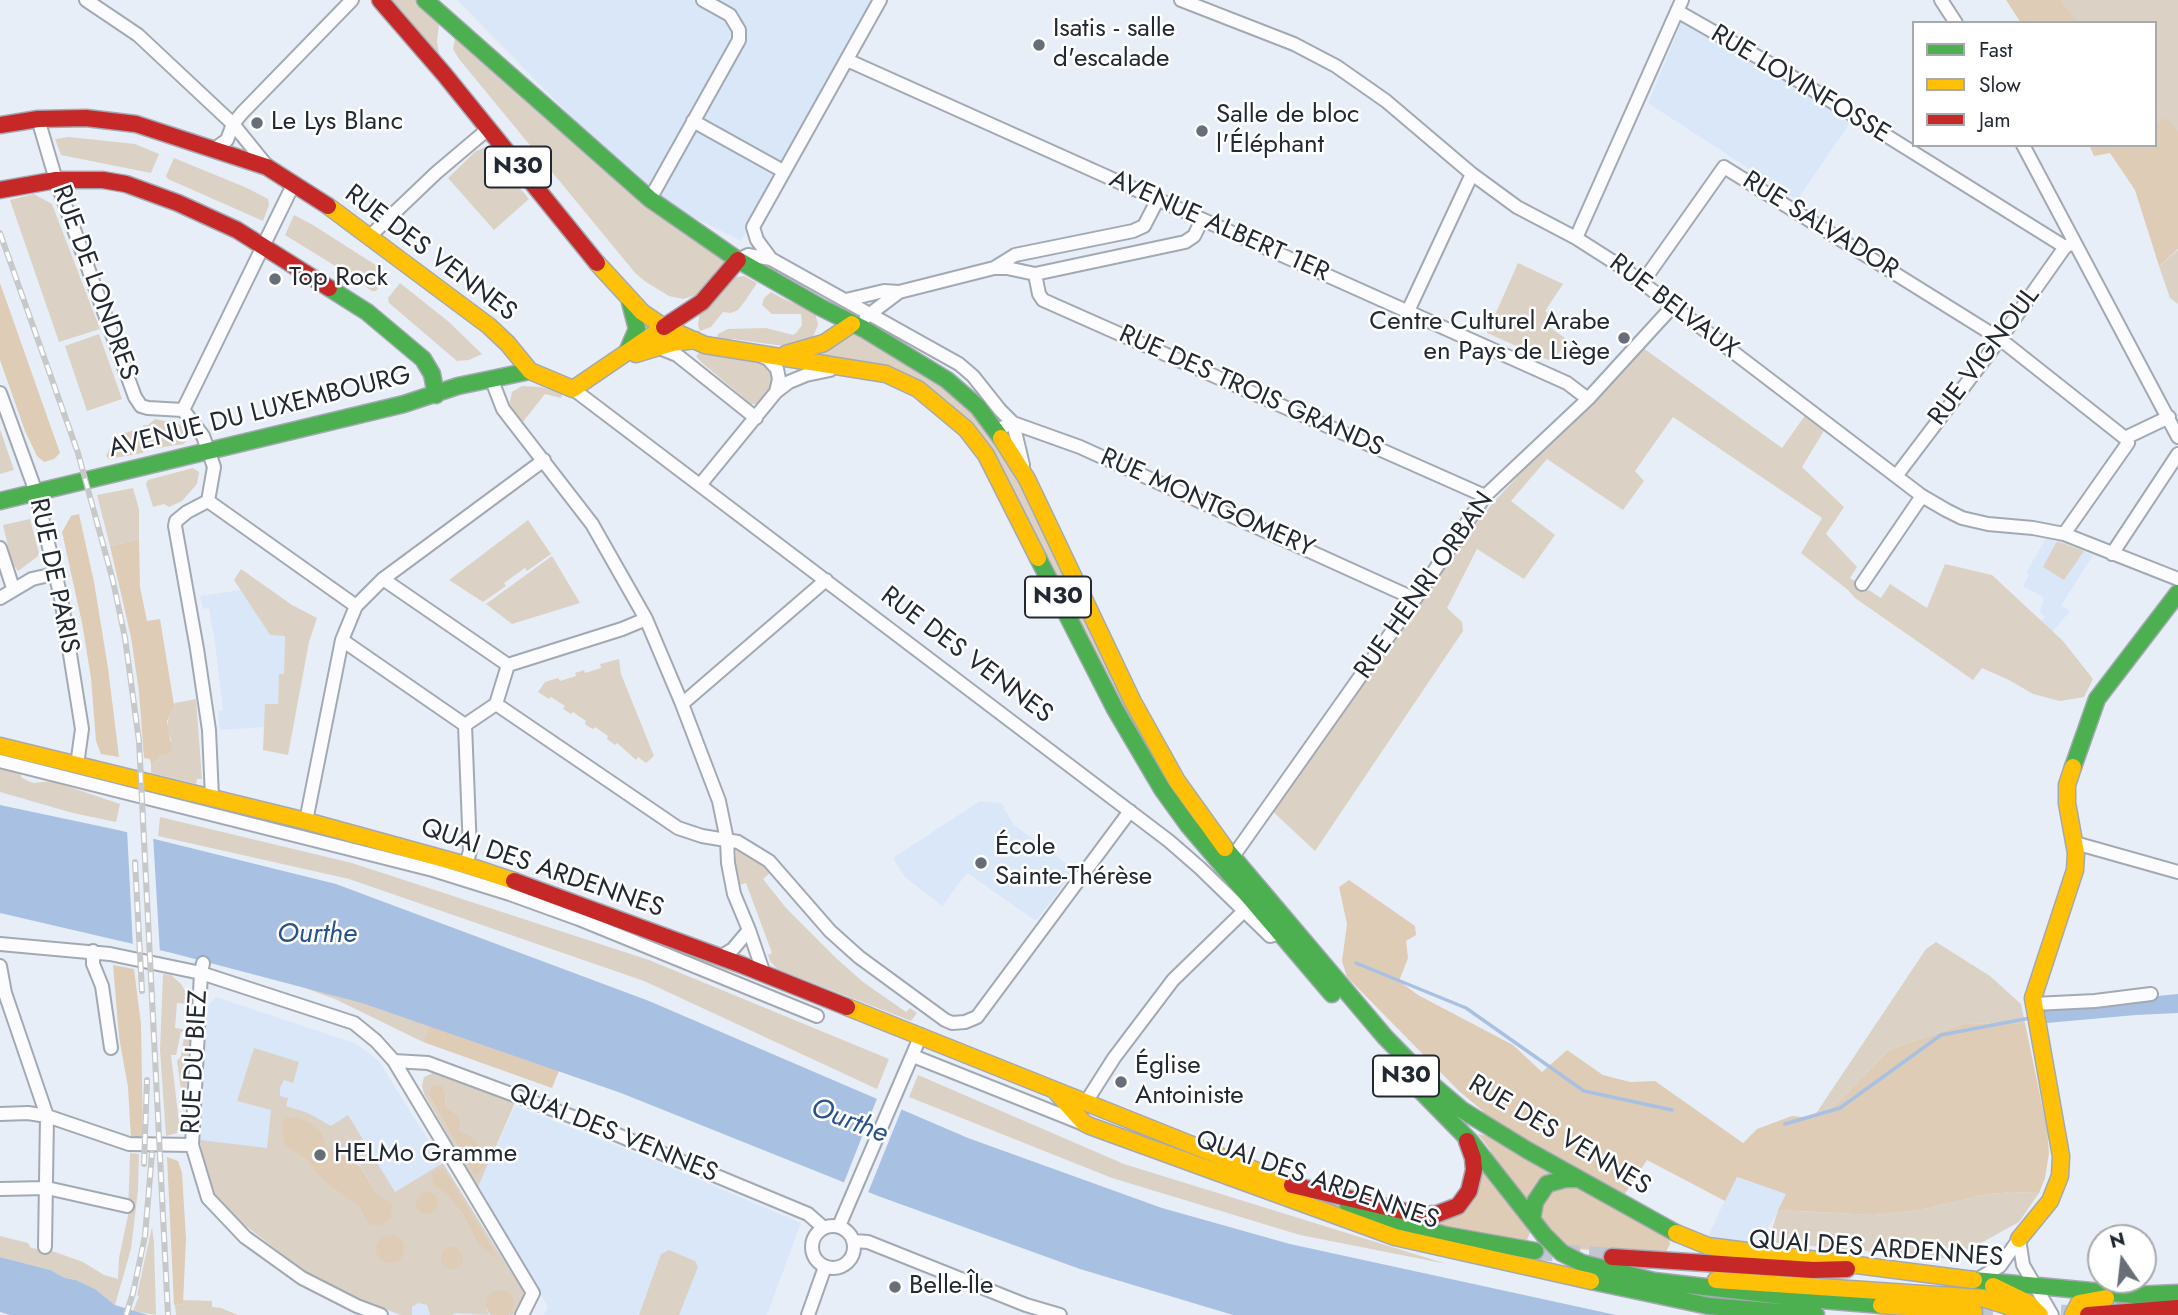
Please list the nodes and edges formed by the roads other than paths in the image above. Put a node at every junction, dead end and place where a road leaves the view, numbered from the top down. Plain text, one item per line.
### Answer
1 (86, 0) edge
2 (352, 0) edge
3 (380, 0) edge
4 (425, 0) edge
5 (703, 0) edge
6 (880, 0) edge
7 (1941, 0) edge
8 (1189, 1) edge
9 (1679, 6) edge
10 (1955, 21) edge
11 (847, 60) junction
12 (38, 120) junction
13 (693, 121) junction
14 (233, 124) junction
15 (0, 125) edge
16 (488, 129) junction
17 (2024, 147) edge
18 (213, 150) junction
19 (267, 167) junction
20 (783, 171) junction
21 (1472, 174) junction
22 (57, 180) junction
23 (294, 183) junction
24 (0, 190) edge
25 (650, 199) junction
26 (1158, 199) junction
27 (1202, 220) junction
28 (370, 236) junction
29 (1576, 238) junction
30 (2070, 244) junction
31 (264, 246) junction
32 (771, 259) junction
33 (738, 260) junction
34 (994, 268) junction
35 (1035, 274) junction
36 (1642, 283) junction
37 (899, 292) junction
38 (846, 300) junction
39 (630, 302) junction
40 (697, 305) junction
41 (1673, 306) junction
42 (820, 307) junction
43 (1408, 311) junction
44 (871, 314) junction
45 (852, 324) junction
46 (664, 327) junction
47 (2000, 339) junction
48 (700, 342) junction
49 (656, 347) junction
50 (810, 348) junction
51 (757, 354) junction
52 (625, 355) junction
53 (774, 356) junction
54 (693, 367) junction
55 (844, 367) junction
56 (530, 371) junction
57 (491, 378) junction
58 (572, 388) junction
59 (776, 392) junction
60 (436, 395) junction
61 (1, 399) edge
62 (1588, 399) junction
63 (183, 410) junction
64 (2169, 417) junction
65 (755, 418) junction
66 (1013, 423) junction
67 (996, 430) junction
68 (2178, 437) edge
69 (2125, 438) junction
70 (209, 451) junction
71 (2178, 454) edge
72 (544, 460) junction
73 (1897, 475) junction
74 (1027, 479) junction
75 (700, 485) junction
76 (36, 492) junction
77 (1485, 496) junction
78 (1922, 496) junction
79 (0, 500) edge
80 (208, 501) junction
81 (2064, 534) junction
82 (0, 548) edge
83 (2112, 554) junction
84 (54, 573) junction
85 (383, 579) junction
86 (2178, 579) edge
87 (826, 580) junction
88 (1862, 584) dead end
89 (13, 589) junction
90 (2178, 593) edge
91 (0, 598) edge
92 (1415, 599) junction
93 (356, 606) junction
94 (646, 619) junction
95 (342, 640) junction
96 (508, 665) junction
97 (496, 704) junction
98 (682, 704) junction
99 (465, 725) junction
100 (0, 746) edge
101 (0, 761) edge
102 (77, 765) junction
103 (212, 797) junction
104 (1130, 811) junction
105 (306, 821) junction
106 (727, 840) junction
107 (2075, 843) junction
108 (1232, 858) junction
109 (466, 865) junction
110 (2178, 872) edge
111 (1245, 910) junction
112 (750, 930) junction
113 (1278, 933) junction
114 (0, 944) edge
115 (93, 951) junction
116 (720, 957) junction
117 (0, 966) edge
118 (202, 968) junction
119 (764, 974) junction
120 (2151, 994) dead end
121 (2034, 1006) junction
122 (817, 1016) dead end
123 (921, 1035) junction
124 (111, 1048) dead end
125 (912, 1056) junction
126 (394, 1061) junction
127 (1052, 1088) junction
128 (1086, 1102) junction
129 (0, 1114) edge
130 (47, 1116) junction
131 (1084, 1123) junction
132 (1464, 1133) junction
133 (192, 1145) junction
134 (1580, 1179) junction
135 (1292, 1185) junction
136 (47, 1188) junction
137 (0, 1189) edge
138 (127, 1206) dead end
139 (1532, 1219) junction
140 (839, 1226) junction
141 (824, 1228) junction
142 (2019, 1238) junction
143 (854, 1241) junction
144 (45, 1247) dead end
145 (1535, 1251) tunnel mouth
146 (1610, 1264) junction
147 (825, 1266) junction
148 (1875, 1269) junction
149 (1975, 1280) junction
150 (2036, 1287) junction
151 (2178, 1293) edge
152 (2134, 1295) junction
153 (1812, 1307) edge
154 (2178, 1308) edge
155 (1974, 1312) dead end
156 (381, 1315) edge
157 (522, 1315) edge
158 (808, 1315) edge
159 (1060, 1315) edge
160 (2021, 1315) edge
161 (2040, 1315) edge
162 (2052, 1315) edge
163 (2073, 1315) edge
164 (2088, 1315) edge

1 - 14 street, RUE DES VENNES
2 - 14 street
3 - 16 main road, N30
4 - 25 main road, N30
5 - 13 street
6 - 11 street
7 - 10 street
8 - 21 street, RUE BELVAUX
9 - 29 street
9 - 30 street, RUE LOVINFOSSE
11 - 20 street
11 - 26 street, AVENUE ALBERT 1ER
12 - 15 main road
12 - 18 main road
12 - 22 street, RUE DE LONDRES
13 - 20 street
13 - 25 street
14 - 18 street
14 - 19 street, RUE DES VENNES
16 - 28 street
16 - 39 main road, N30
17 - 30 street
18 - 19 main road
19 - 23 main road, RUE DES VENNES
20 - 32 street
21 - 29 street, RUE BELVAUX
21 - 43 street
22 - 24 main road
22 - 31 main road
22 - 63 street, RUE DE LONDRES
23 - 28 main road, RUE DES VENNES
23 - 31 street
25 - 33 main road, N30
26 - 27 street, AVENUE ALBERT 1ER
26 - 34 street
27 - 35 street
27 - 43 street, AVENUE ALBERT 1ER
28 - 56 main road, RUE DES VENNES
29 - 36 street, RUE BELVAUX
30 - 47 street, RUE VIGNOUL
30 - 64 street
31 - 60 main road
31 - 63 street
32 - 33 street
32 - 38 street
33 - 40 main road
33 - 42 main road, N30
34 - 35 street
34 - 37 street
35 - 77 street, RUE DES TROIS GRANDS
36 - 41 street, RUE BELVAUX
36 - 47 street, RUE SALVADOR
37 - 38 street
37 - 44 street
38 - 44 street
39 - 46 main road, N30
39 - 52 main road
40 - 46 main road
40 - 48 main road
41 - 62 street, RUE HENRI ORBAN
41 - 73 street, RUE BELVAUX
42 - 45 main road, N30
42 - 50 main road
43 - 62 street, AVENUE ALBERT 1ER
44 - 45 street
44 - 66 street
45 - 50 main road
45 - 67 main road, N30
46 - 48 main road, N30
46 - 52 main road
47 - 69 street
47 - 73 street, RUE VIGNOUL
48 - 49 main road
48 - 51 main road, N30
48 - 54 street
49 - 52 main road
49 - 54 street
50 - 53 main road
51 - 53 main road, N30
51 - 59 street
52 - 58 main road
53 - 55 main road, N30
54 - 65 street
55 - 59 street
55 - 113 main road, N30
56 - 57 main road, AVENUE DU LUXEMBOURG
56 - 58 main road, RUE DES VENNES
57 - 60 main road, AVENUE DU LUXEMBOURG
57 - 72 street
58 - 75 street, RUE DES VENNES
59 - 65 street
60 - 70 main road, AVENUE DU LUXEMBOURG
61 - 76 street, RUE DE PARIS
62 - 77 street, RUE HENRI ORBAN
63 - 70 street
64 - 68 street
64 - 69 street
65 - 75 street
66 - 67 street
66 - 74 street
66 - 92 street, RUE MONTGOMERY
67 - 74 main road, N30
69 - 81 street
70 - 76 main road, AVENUE DU LUXEMBOURG
70 - 80 street
71 - 83 street
72 - 85 street
72 - 94 street
73 - 78 street, RUE BELVAUX
74 - 108 main road, N30
75 - 87 street, RUE DES VENNES
76 - 79 main road, AVENUE DU LUXEMBOURG
76 - 84 street, RUE DE PARIS
77 - 92 street, RUE HENRI ORBAN
78 - 81 street, RUE BELVAUX
78 - 88 street
80 - 93 street
80 - 103 street
81 - 83 street, RUE BELVAUX
82 - 89 street
83 - 86 street, RUE BELVAUX
84 - 89 street
84 - 102 street, RUE DE PARIS
85 - 93 street
85 - 96 street
87 - 98 street
87 - 104 street, RUE DES VENNES
89 - 91 street
90 - 107 main road
92 - 108 street, RUE HENRI ORBAN
93 - 95 street
94 - 96 street
94 - 98 street
95 - 99 street
95 - 105 street
96 - 97 street
97 - 99 street
97 - 106 street
98 - 106 street
99 - 109 street
100 - 102 main road, QUAI DES ARDENNES
101 - 122 street, QUAI DES ARDENNES
102 - 103 main road, QUAI DES ARDENNES
103 - 105 main road, QUAI DES ARDENNES
104 - 106 street
104 - 111 street, RUE DES VENNES
105 - 109 main road, QUAI DES ARDENNES
106 - 112 street
107 - 110 street
107 - 121 main road
108 - 134 main road, RUE DES VENNES / N30
109 - 116 main road, QUAI DES ARDENNES
111 - 113 street, RUE DES VENNES
111 - 128 street
112 - 116 street
112 - 119 street
113 - 132 main road, RUE DES VENNES / N30
114 - 115 street
115 - 118 street
115 - 124 street
116 - 119 main road, QUAI DES ARDENNES
117 - 130 street
118 - 126 street
118 - 133 street, RUE DU BIEZ
119 - 123 main road, QUAI DES ARDENNES
120 - 121 street
121 - 142 main road
123 - 125 street
123 - 127 main road, QUAI DES ARDENNES
125 - 131 street, QUAI DES ARDENNES
125 - 140 street
126 - 141 street, QUAI DES VENNES
126 - 157 street
127 - 128 main road, QUAI DES ARDENNES
127 - 131 main road, QUAI DES ARDENNES
128 - 135 main road, QUAI DES ARDENNES
129 - 130 street
130 - 133 street
130 - 136 street
131 - 153 main road, QUAI DES ARDENNES
132 - 135 main road
132 - 139 main road, RUE DES VENNES / N30
133 - 156 street, RUE DU BIEZ
134 - 139 main road
134 - 148 main road, RUE DES VENNES / N30
135 - 145 main road, QUAI DES ARDENNES
136 - 137 street
136 - 138 street
136 - 144 street
139 - 146 main road, RUE DES VENNES / N30
140 - 141 street
140 - 143 street
141 - 147 street
142 - 149 street
142 - 150 street
143 - 147 street
143 - 159 street
146 - 148 main road, QUAI DES ARDENNES
146 - 153 main road, RUE DES VENNES / N30
146 - 160 main road
147 - 158 street
148 - 149 main road, QUAI DES ARDENNES
149 - 150 main road, QUAI DES ARDENNES
149 - 161 main road
150 - 152 main road, QUAI DES ARDENNES
150 - 162 street
151 - 152 main road, QUAI DES ARDENNES
152 - 163 main road
153 - 155 main road, QUAI DES ARDENNES / N30
154 - 164 main road

